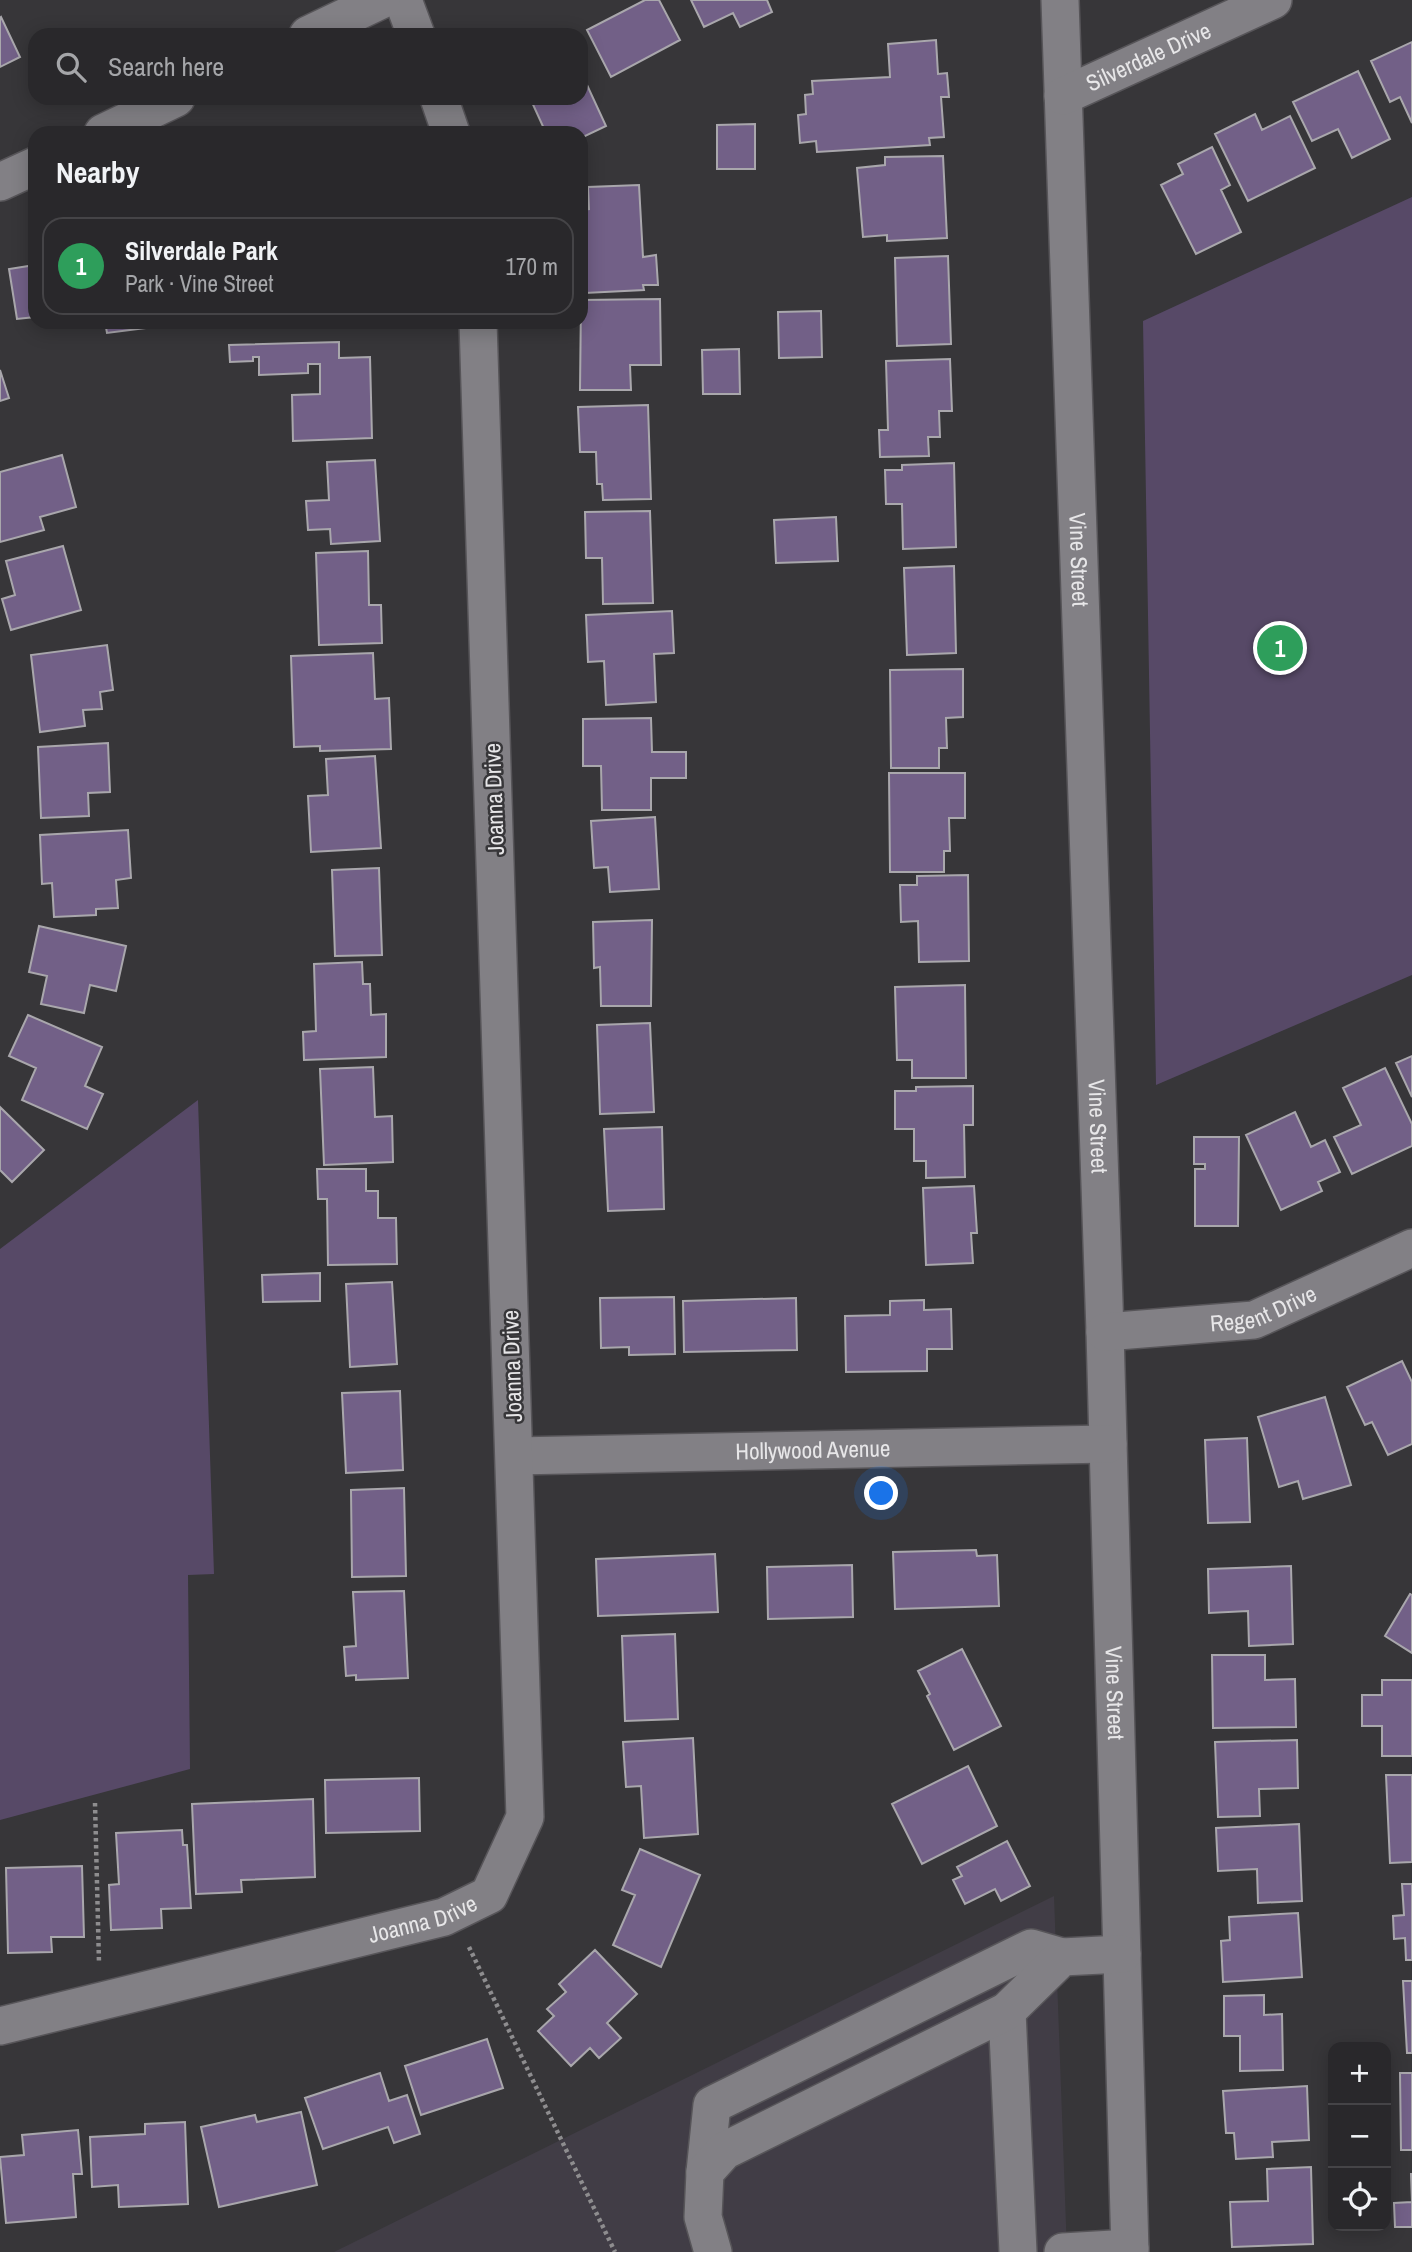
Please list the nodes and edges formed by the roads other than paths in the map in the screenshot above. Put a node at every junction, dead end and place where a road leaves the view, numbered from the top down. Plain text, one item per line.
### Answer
1 (381, 0) edge
2 (403, 0) edge
3 (1060, 0) edge
4 (1273, 0) edge
5 (323, 28) edge
6 (413, 28) edge
7 (1063, 96) junction
8 (161, 105) edge
9 (441, 105) edge
10 (118, 126) edge
11 (449, 126) edge
12 (28, 169) edge
13 (0, 182) edge
14 (478, 329) edge
15 (1412, 1248) edge
16 (1105, 1332) junction
17 (1108, 1444) junction
18 (515, 1456) junction
19 (1122, 1954) junction
20 (1062, 1957) junction
21 (1007, 2011) junction
22 (0, 2026) edge
23 (705, 2172) junction
24 (1130, 2250) edge
25 (713, 2252) edge
26 (1018, 2252) edge
27 (1063, 2252) edge

1 - 5 street
2 - 6 street
3 - 7 street, Vine Street
4 - 7 street, Silverdale Drive
7 - 16 street, Vine Street
8 - 10 street
9 - 11 street
12 - 13 street
14 - 18 street, Joanna Drive
15 - 16 street, Regent Drive
16 - 17 street, Vine Street
17 - 18 street, Hollywood Avenue
17 - 19 street, Vine Street
18 - 22 street, Joanna Drive
19 - 20 street
19 - 24 street, Vine Street
20 - 21 street
20 - 23 street
21 - 23 street
21 - 26 street
23 - 25 street
24 - 27 street

